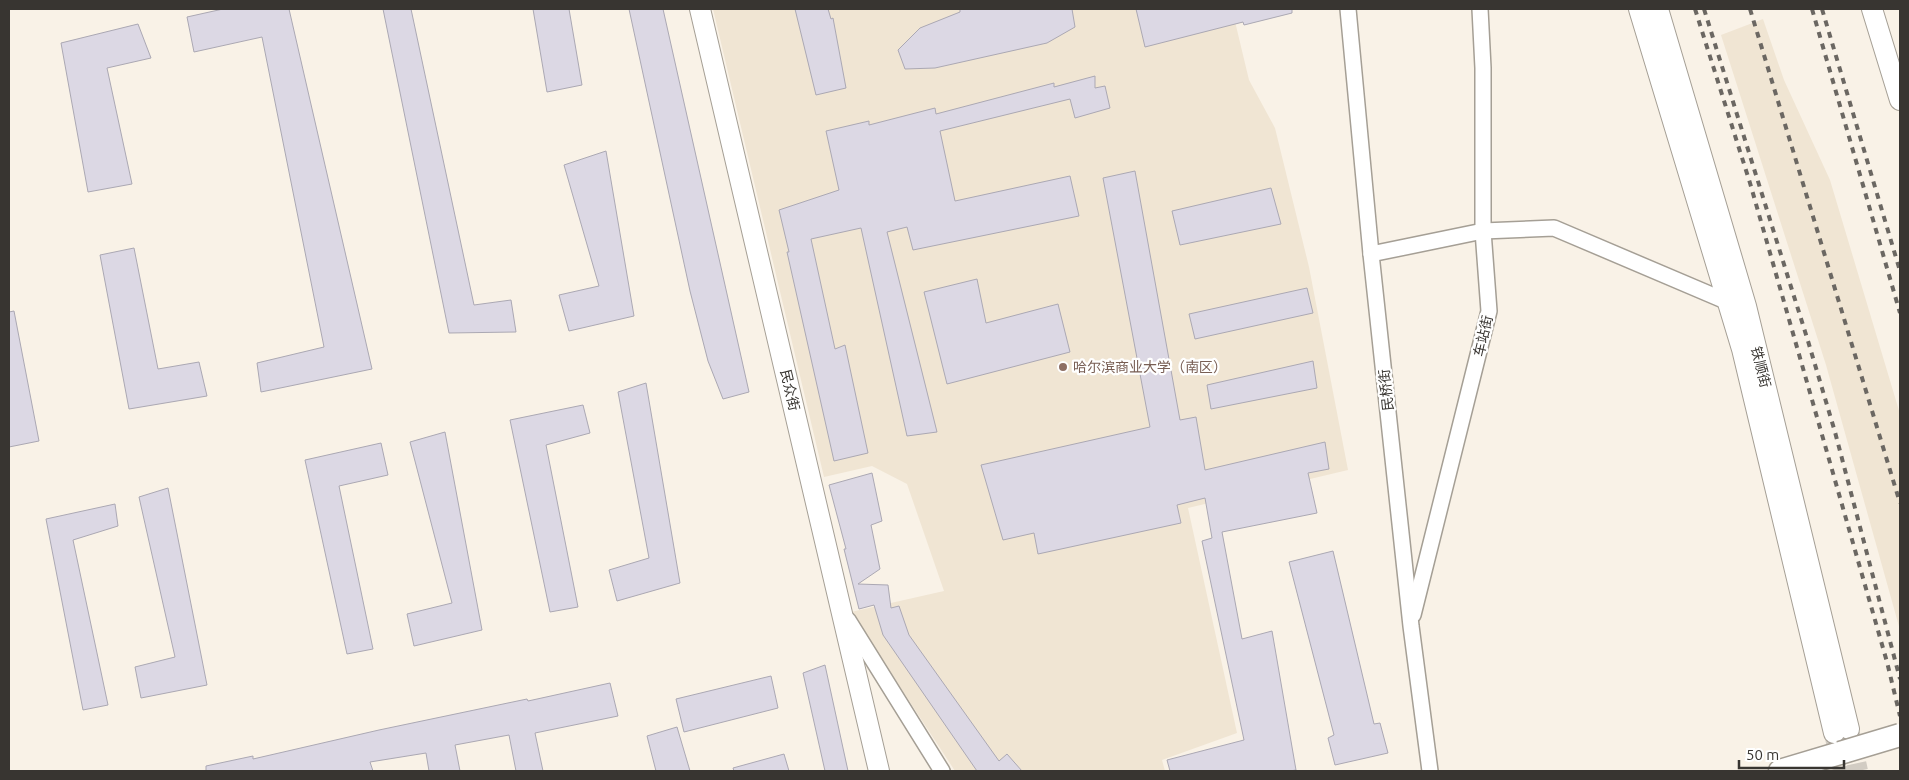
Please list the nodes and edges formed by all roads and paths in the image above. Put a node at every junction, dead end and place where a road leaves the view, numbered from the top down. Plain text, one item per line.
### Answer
1 (700, 9) edge
2 (1348, 9) edge
3 (1480, 9) edge
4 (1640, 9) edge
5 (1658, 9) edge
6 (1872, 9) edge
7 (1885, 9) edge
8 (1900, 57) edge
9 (1900, 100) edge
10 (1484, 231) junction
11 (1371, 254) junction
12 (1728, 302) junction
13 (842, 611) junction
14 (1411, 626) junction
15 (1900, 735) edge
16 (1841, 738) junction
17 (879, 771) edge
18 (942, 771) edge
19 (1430, 771) edge
20 (1780, 771) edge

1 - 13 main road, 民众街
2 - 11 street, 民桥街
3 - 10 street, 车站街
4 - 12 main road
5 - 16 main road, 铁顺街
6 - 9 main road
7 - 8 main road
10 - 11 street
10 - 12 street
10 - 14 street, 车站街
11 - 14 street, 民桥街
12 - 16 main road
13 - 17 main road, 民众街
13 - 18 street
14 - 19 street, 民桥街
15 - 16 highway, bridge
16 - 20 highway

